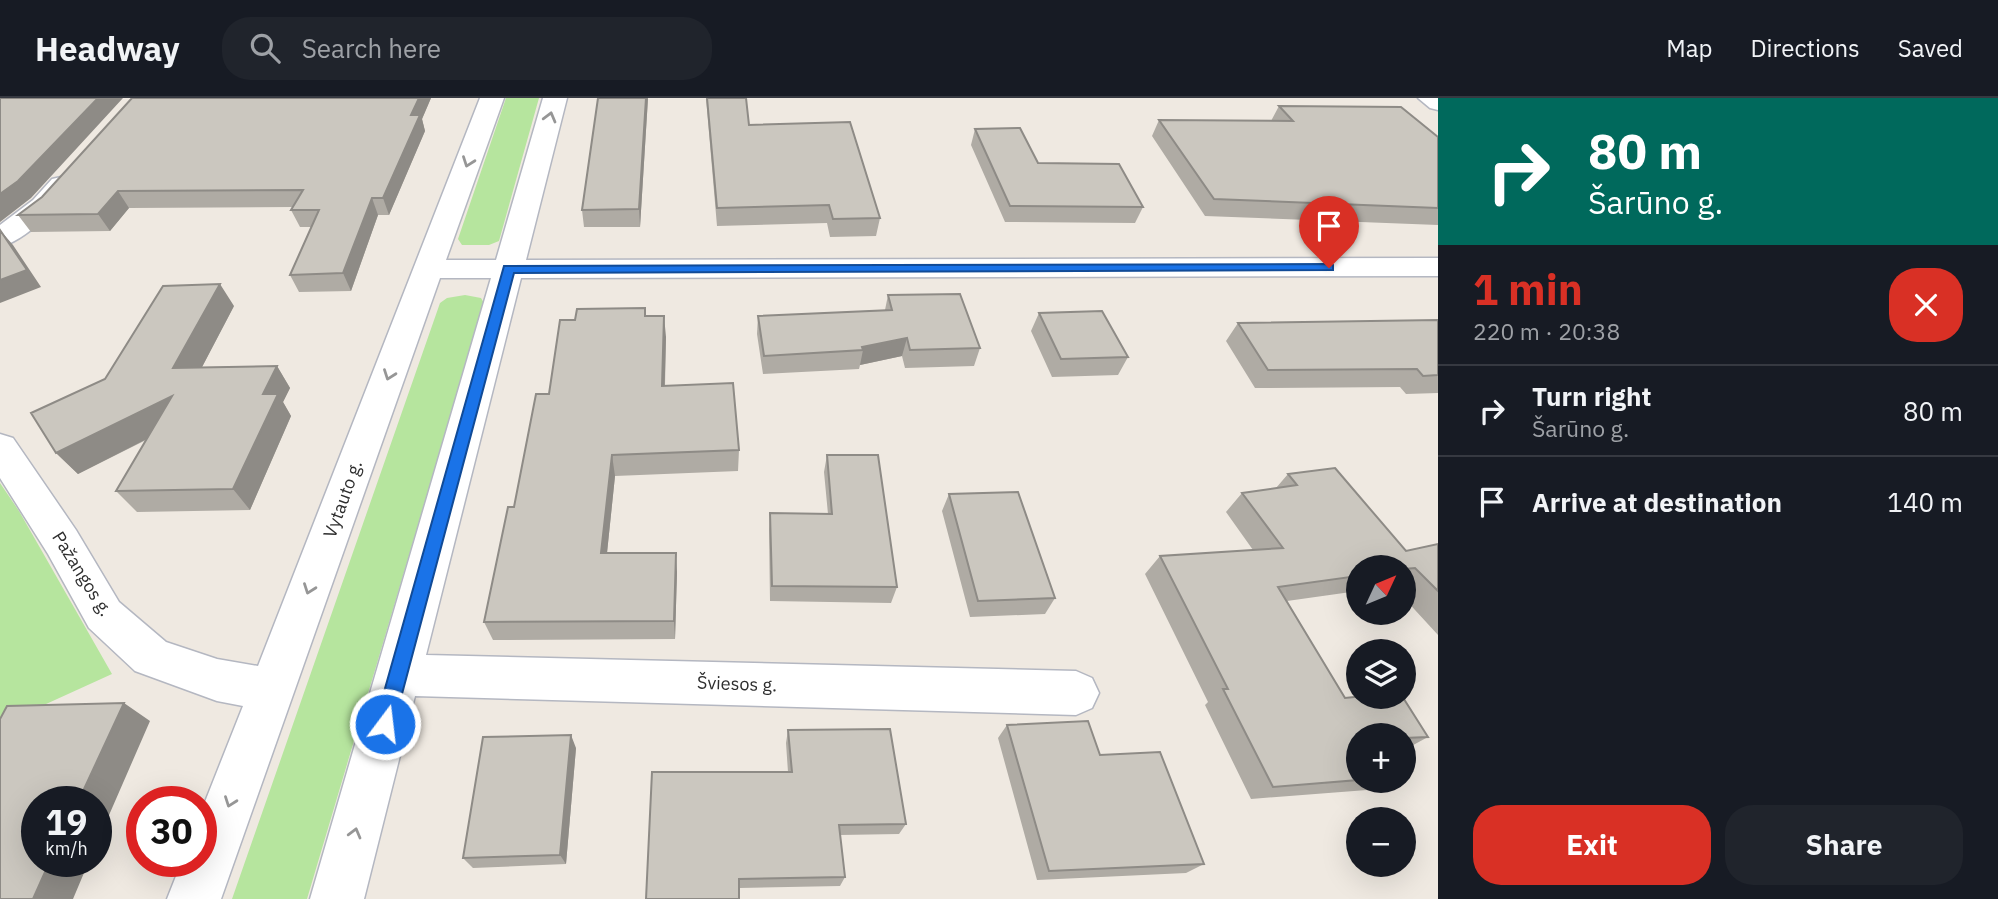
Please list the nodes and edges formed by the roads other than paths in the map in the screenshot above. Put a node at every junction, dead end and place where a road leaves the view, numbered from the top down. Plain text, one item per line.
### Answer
1 (492, 98) edge
2 (555, 98) edge
3 (1430, 98) edge
4 (1438, 103) edge
5 (78, 167) edge
6 (0, 238) edge
7 (1438, 267) edge
8 (428, 269) junction
9 (509, 269) junction
10 (0, 448) edge
11 (398, 675) junction
12 (272, 690) junction
13 (1076, 693) dead end
14 (194, 899) edge
15 (337, 899) edge

1 -> 8 street, Vytauto g.
9 -> 2 street
3 - 4 street
5 - 6 street
7 - 9 street
8 - 9 street
8 -> 12 street, Vytauto g.
9 - 11 street
10 - 12 street, Pažangos g.
11 - 13 street, Šviesos g.
15 -> 11 street
12 -> 14 street, Vytauto g.

